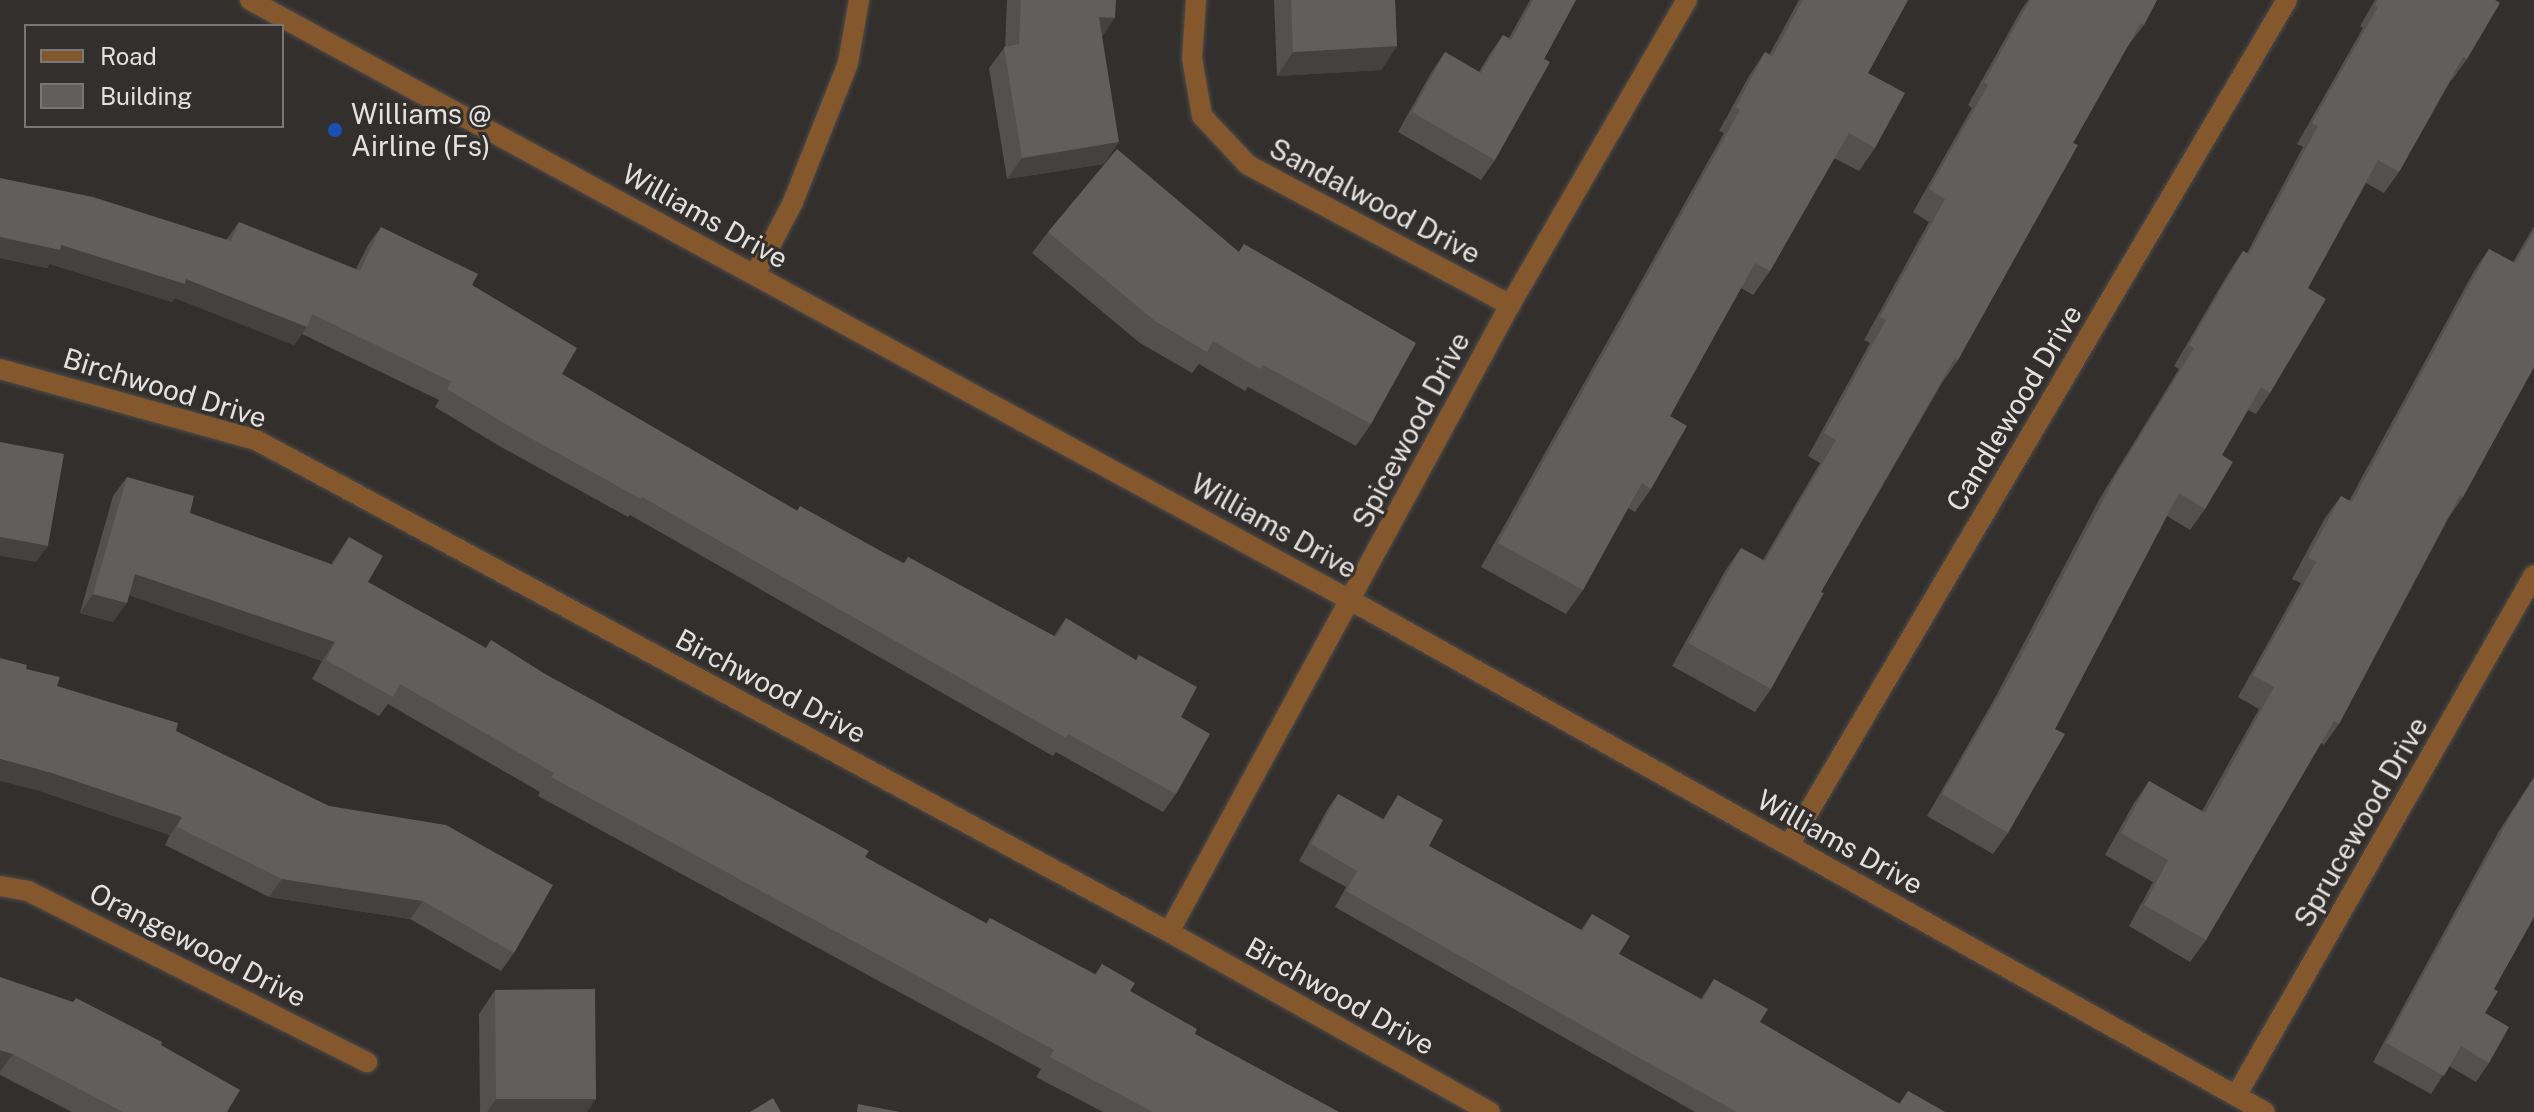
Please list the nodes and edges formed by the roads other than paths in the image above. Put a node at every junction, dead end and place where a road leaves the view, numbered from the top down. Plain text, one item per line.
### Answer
1 (250, 0) edge
2 (859, 0) edge
3 (1196, 0) edge
4 (1687, 0) edge
5 (2287, 0) edge
6 (755, 275) junction
7 (1510, 305) junction
8 (0, 369) edge
9 (2534, 575) edge
10 (1352, 601) junction
11 (1789, 845) junction
12 (0, 886) edge
13 (1169, 932) junction
14 (367, 1062) dead end
15 (2236, 1096) junction
16 (1490, 1112) edge
17 (2265, 1112) edge

1 - 6 street, Williams Drive
2 - 6 street
3 - 7 street, Sandalwood Drive
4 - 7 street, Spicewood Drive
5 - 11 street, Candlewood Drive
6 - 10 street, Williams Drive
7 - 10 street, Spicewood Drive
8 - 13 street, Birchwood Drive
9 - 15 street, Sprucewood Drive
10 - 11 street, Williams Drive
10 - 13 street, Spicewood Drive
11 - 15 street, Williams Drive
12 - 14 street, Orangewood Drive
13 - 16 street, Birchwood Drive
15 - 17 street, Williams Drive

